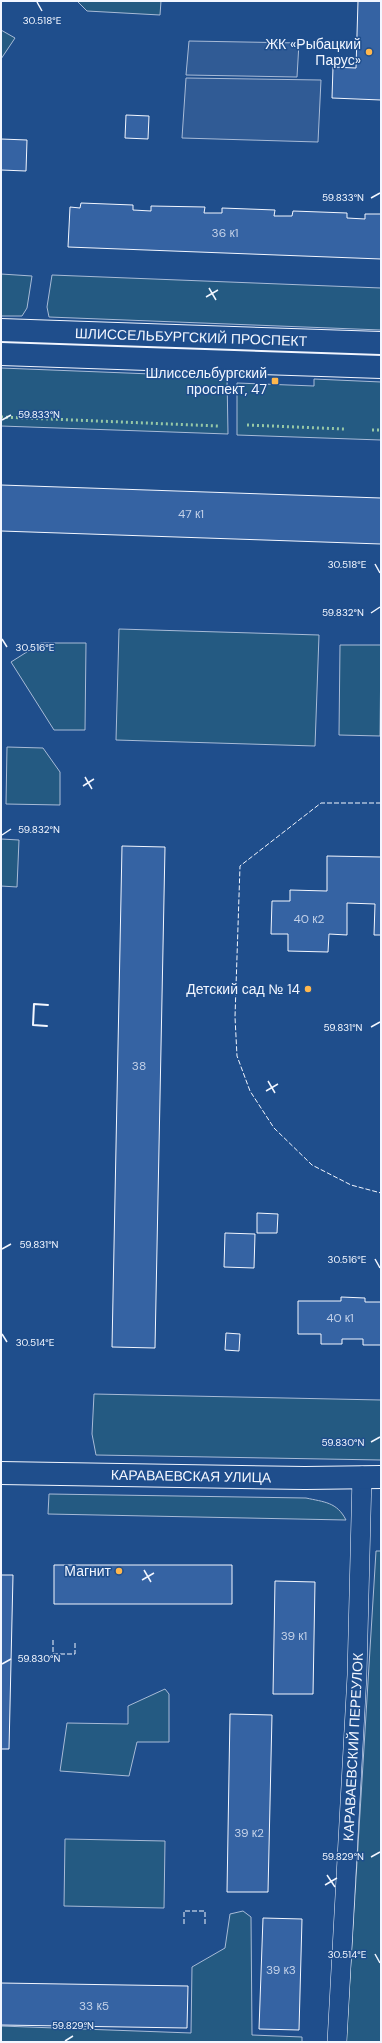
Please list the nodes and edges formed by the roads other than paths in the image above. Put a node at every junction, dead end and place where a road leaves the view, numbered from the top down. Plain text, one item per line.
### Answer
1 (1, 330) edge
2 (381, 344) edge
3 (1, 354) edge
4 (381, 368) edge
5 (1, 1473) edge
6 (372, 1476) edge
7 (337, 2042) edge

1 - 2 main road, ШЛИССЕЛЬБУРГСКИЙ ПРОСПЕКТ
3 - 4 main road, ШЛИССЕЛЬБУРГСКИЙ ПРОСПЕКТ
5 - 6 main road, КАРАВАЕВСКАЯ УЛИЦА
6 - 7 street, КАРАВАЕВСКИЙ ПЕРЕУЛОК

